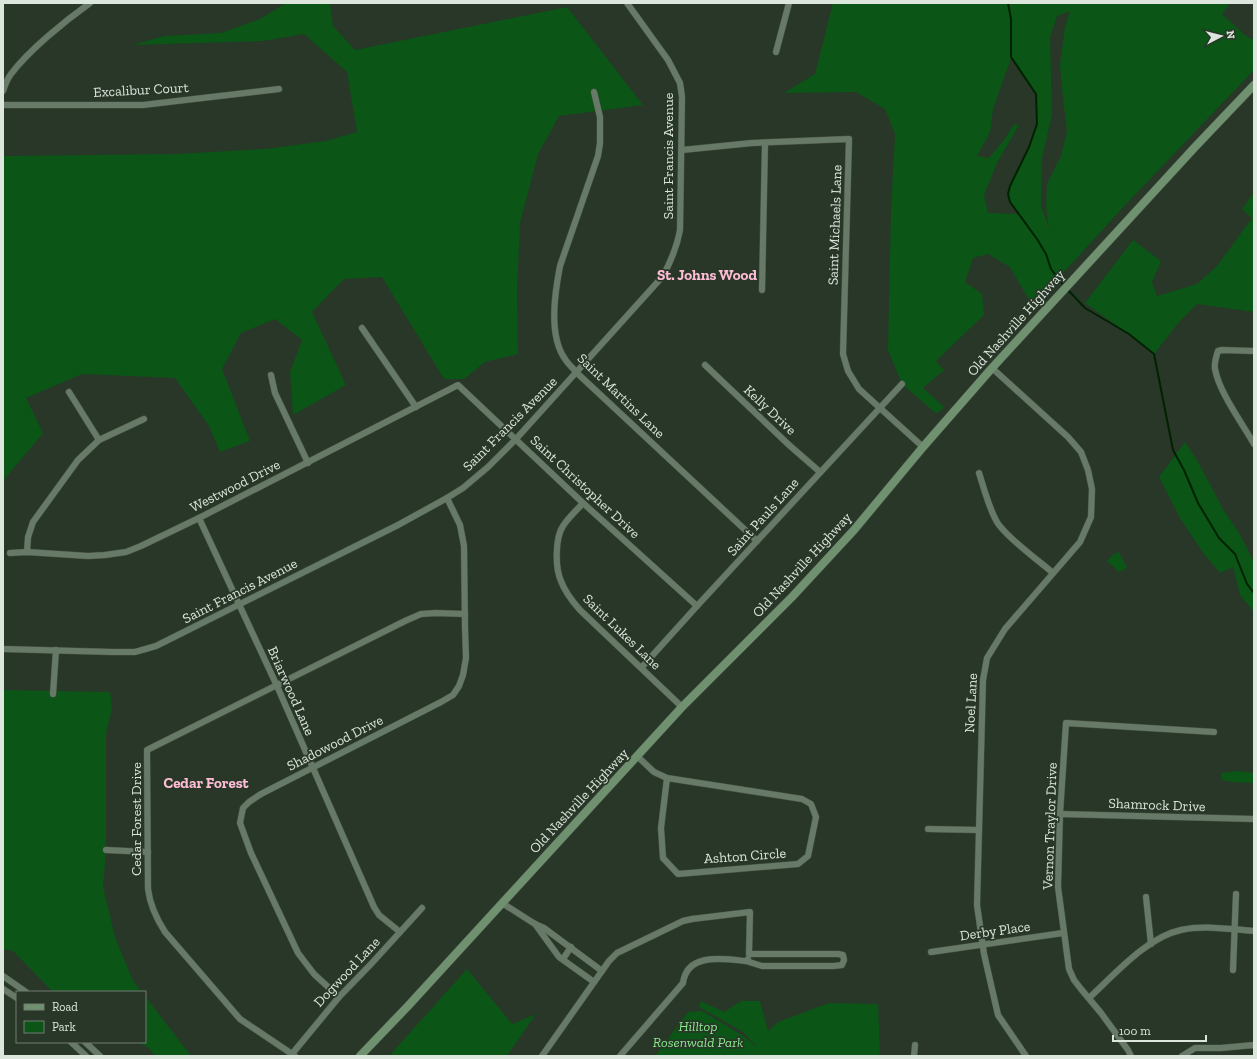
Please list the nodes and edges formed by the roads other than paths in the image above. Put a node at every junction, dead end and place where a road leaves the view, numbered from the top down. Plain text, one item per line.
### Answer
1 (90, 3) edge
2 (627, 3) edge
3 (789, 3) edge
4 (776, 52) dead end
5 (1254, 85) edge
6 (279, 89) dead end
7 (3, 91) edge
8 (594, 92) dead end
9 (3, 105) edge
10 (765, 142) junction
11 (682, 150) junction
12 (762, 290) dead end
13 (362, 328) dead end
14 (1254, 351) edge
15 (705, 365) dead end
16 (992, 368) junction
17 (577, 373) junction
18 (271, 375) dead end
19 (902, 384) dead end
20 (458, 385) joint
21 (69, 392) dead end
22 (416, 407) junction
23 (880, 408) junction
24 (144, 419) dead end
25 (516, 439) junction
26 (99, 440) junction
27 (1254, 444) edge
28 (923, 447) junction
29 (308, 463) junction
30 (820, 472) junction
31 (979, 473) dead end
32 (447, 498) junction
33 (583, 503) junction
34 (200, 518) junction
35 (757, 541) junction
36 (27, 552) junction
37 (10, 553) dead end
38 (1053, 573) junction
39 (240, 605) junction
40 (697, 606) junction
41 (465, 614) junction
42 (3, 649) edge
43 (56, 650) junction
44 (642, 667) junction
45 (277, 686) junction
46 (54, 694) dead end
47 (682, 707) junction
48 (1214, 732) dead end
49 (638, 756) junction
50 (312, 768) junction
51 (667, 778) junction
52 (1060, 814) junction
53 (1254, 819) edge
54 (928, 829) dead end
55 (979, 830) junction
56 (106, 850) dead end
57 (148, 852) junction
58 (1236, 894) dead end
59 (1146, 897) dead end
60 (502, 903) junction
61 (422, 908) dead end
62 (535, 924) junction
63 (1235, 930) junction
64 (1254, 931) edge
65 (400, 932) junction
66 (1064, 933) junction
67 (1151, 944) junction
68 (983, 945) junction
69 (571, 947) junction
70 (931, 952) dead end
71 (749, 954) junction
72 (562, 959) junction
73 (746, 961) junction
74 (1233, 970) dead end
75 (602, 971) junction
76 (3, 976) edge
77 (594, 982) junction
78 (3, 989) edge
79 (25, 991) edge
80 (16, 997) edge
81 (339, 997) junction
82 (1089, 998) junction
83 (72, 1043) edge
84 (86, 1043) edge
85 (915, 1045) dead end
86 (1254, 1045) edge
87 (293, 1055) edge
88 (86, 1056) edge
89 (100, 1056) edge
90 (360, 1056) edge
91 (542, 1056) edge
92 (620, 1056) edge
93 (914, 1056) edge
94 (1026, 1056) edge
95 (1131, 1056) edge
96 (1182, 1056) edge

1 - 7 street
2 - 11 street, Saint Francis Avenue
3 - 4 street
5 - 16 main road, Old Nashville Highway
6 - 9 street, Excalibur Court
8 - 17 street, Saint Martins Lane
10 - 11 street, Saint Michaels Lane
10 - 12 street
10 - 23 street, Saint Michaels Lane
11 - 17 street, Saint Francis Avenue
13 - 22 street
14 - 27 street
15 - 30 street, Kelly Drive
16 - 28 main road, Old Nashville Highway
16 - 38 street, Noel Lane
17 - 25 street, Saint Francis Avenue
17 - 35 street, Saint Martins Lane
18 - 29 street
19 - 23 street, Saint Pauls Lane
20 - 22 street, Westwood Drive
20 - 25 street, Saint Christopher Drive
21 - 26 street
22 - 29 street, Westwood Drive
23 - 28 street, Saint Michaels Lane
23 - 30 street, Saint Pauls Lane
24 - 26 street
25 - 32 street, Saint Francis Avenue
25 - 33 street, Saint Christopher Drive
26 - 36 street
28 - 47 main road, Old Nashville Highway
29 - 34 street, Westwood Drive
30 - 35 street, Saint Pauls Lane
31 - 38 street
32 - 39 street, Saint Francis Avenue
32 - 41 street, Shadowood Drive
33 - 40 street, Saint Christopher Drive
33 - 44 street, Saint Lukes Lane
34 - 36 street, Westwood Drive
34 - 39 street, Briarwood Lane
35 - 40 street, Saint Pauls Lane
36 - 37 street, Westwood Drive
38 - 55 street, Noel Lane
39 - 43 street, Saint Francis Avenue
39 - 45 street, Briarwood Lane
40 - 44 street, Saint Pauls Lane
41 - 45 street, Cedar Forest Drive
41 - 50 street, Shadowood Drive
42 - 43 street, Saint Francis Avenue
43 - 46 street
44 - 47 street, Saint Lukes Lane
45 - 50 street, Briarwood Lane
45 - 57 street, Cedar Forest Drive
47 - 49 main road, Old Nashville Highway
48 - 52 street, Vernon Traylor Drive
49 - 51 street, Ashton Circle
49 - 60 main road, Old Nashville Highway
50 - 65 street, Briarwood Lane
50 - 81 street, Shadowood Drive
51 - 51 street, Ashton Circle
52 - 53 street, Shamrock Drive
52 - 66 street, Vernon Traylor Drive
54 - 55 street
55 - 68 street, Noel Lane
56 - 57 street
57 - 87 street, Cedar Forest Drive
58 - 63 street
59 - 67 street
60 - 62 street
60 - 90 main road, Old Nashville Highway
61 - 65 street, Dogwood Lane
62 - 69 street
62 - 72 street
63 - 64 street
63 - 67 street
63 - 74 street
65 - 81 street, Dogwood Lane
66 - 68 street, Derby Place
66 - 82 street, Vernon Traylor Drive
67 - 82 street
68 - 70 street, Derby Place
68 - 94 street, Noel Lane
69 - 72 street
69 - 75 street
71 - 73 street
71 - 73 street
71 - 75 street
72 - 77 street
73 - 92 street
75 - 77 street
76 - 79 street
77 - 91 street
78 - 80 street
81 - 87 street, Dogwood Lane
82 - 95 street, Vernon Traylor Drive
83 - 88 street
84 - 89 street
85 - 93 street
86 - 96 street

